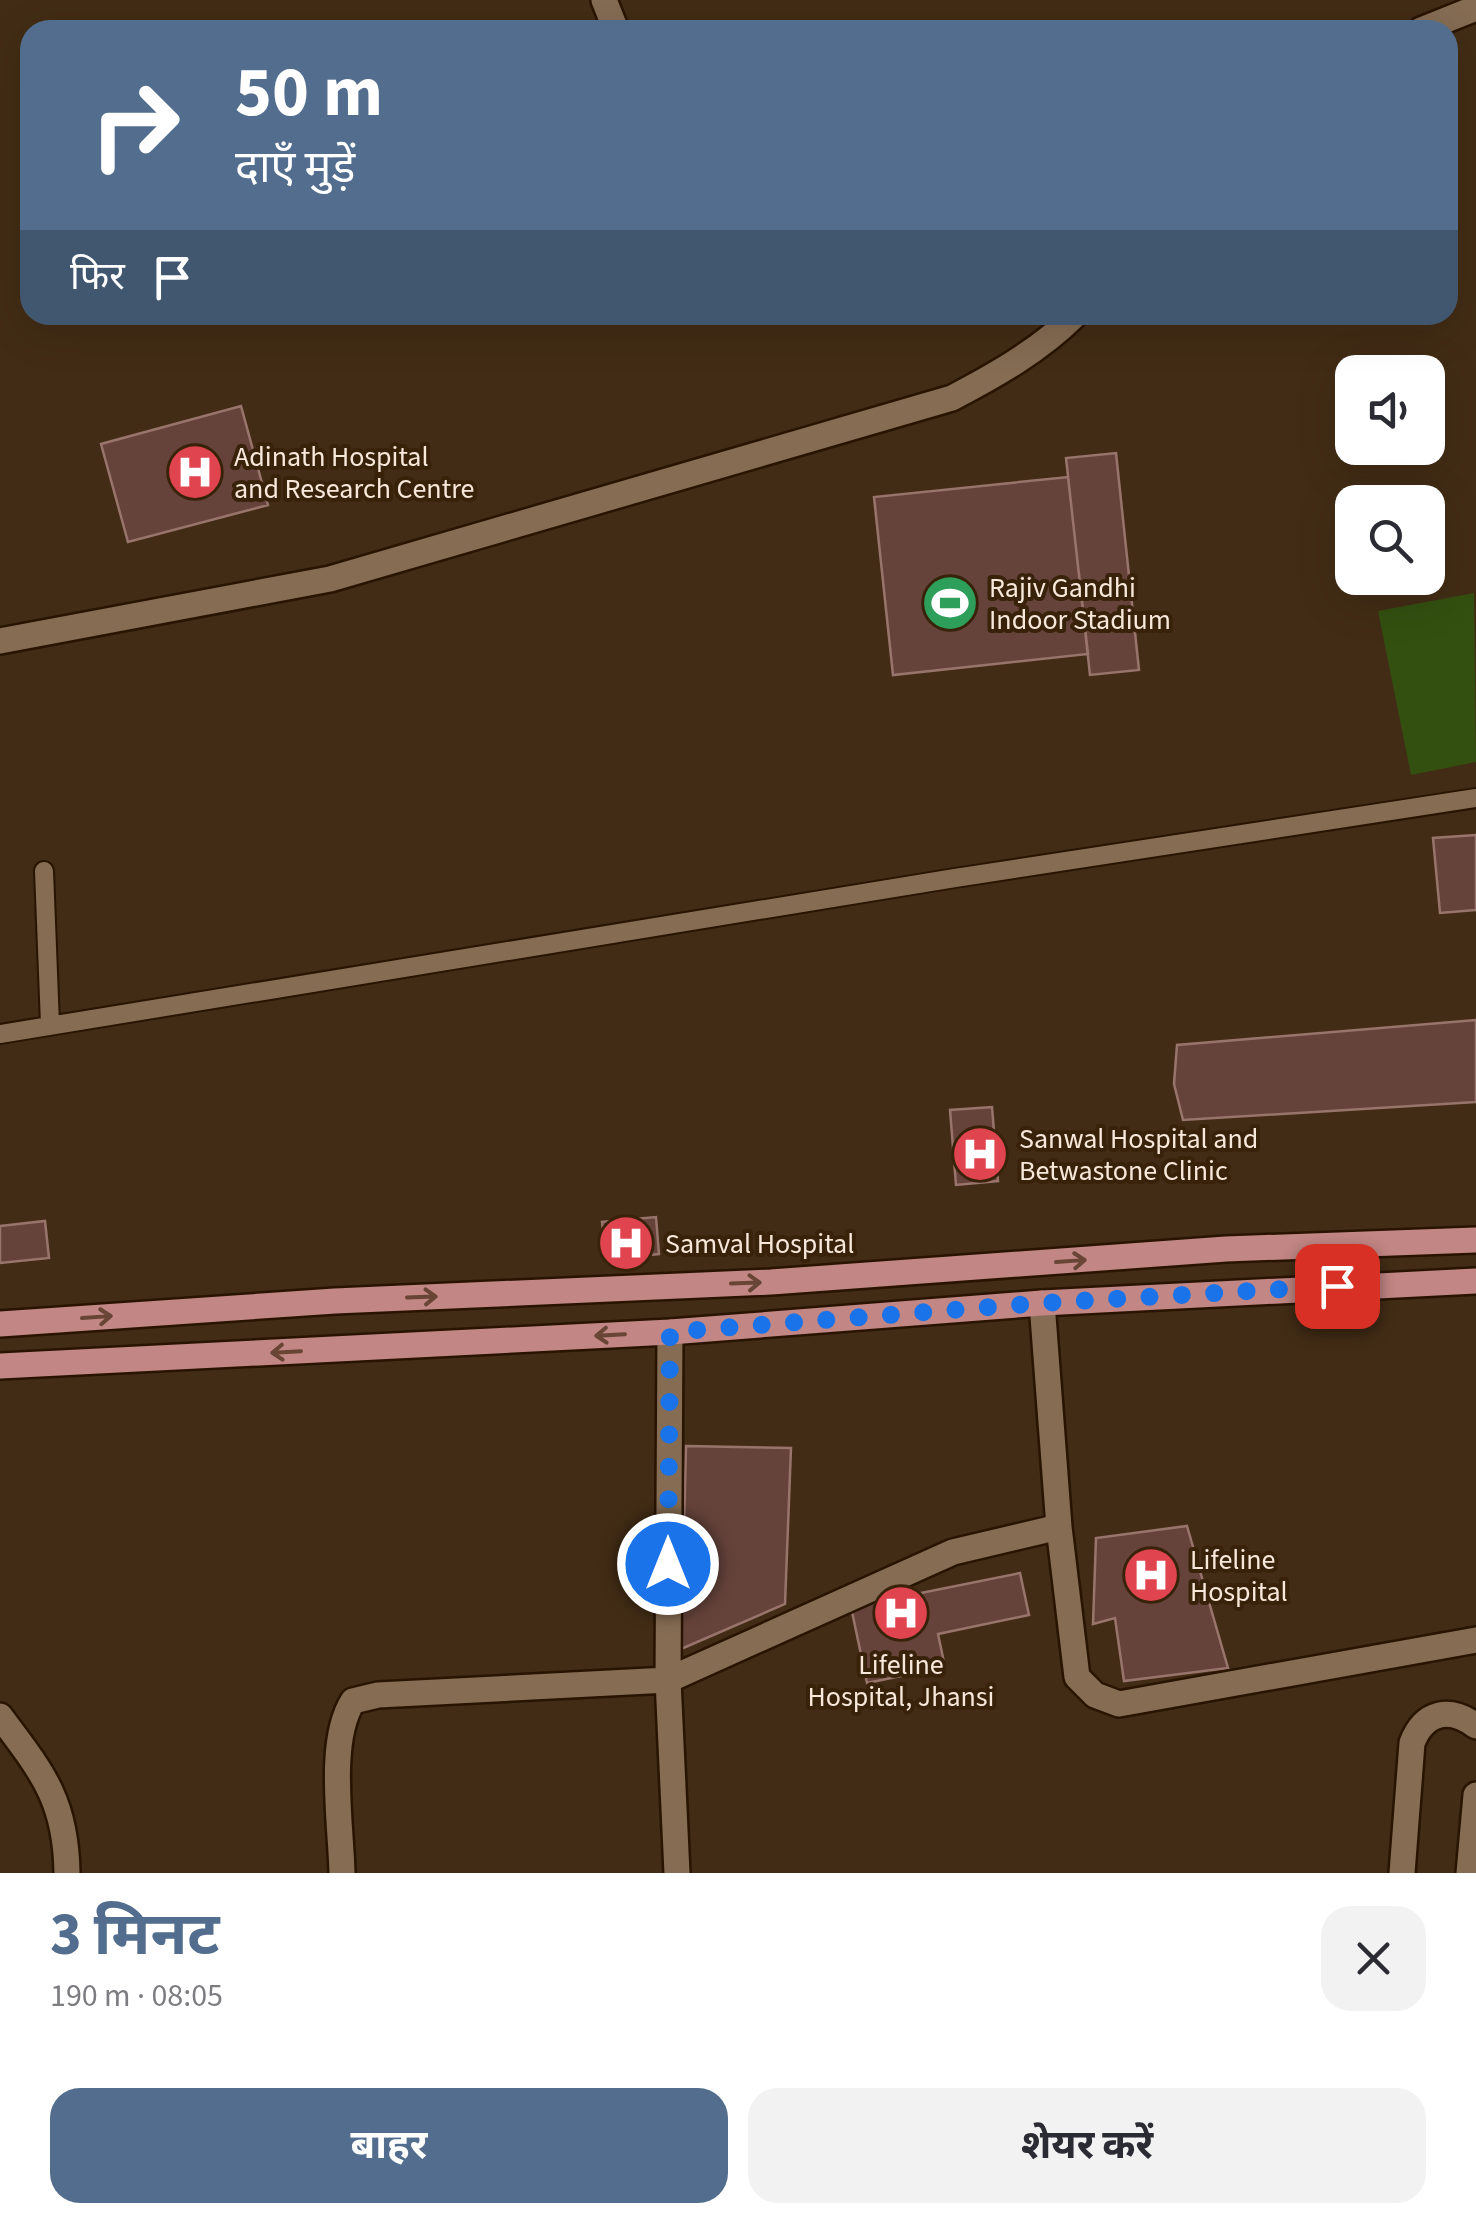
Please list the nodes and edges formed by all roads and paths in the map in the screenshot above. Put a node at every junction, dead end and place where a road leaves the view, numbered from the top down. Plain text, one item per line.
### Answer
1 (1476, 8) edge
2 (1447, 20) edge
3 (1065, 325) edge
4 (0, 640) edge
5 (1476, 798) edge
6 (44, 871) dead end
7 (50, 1024) junction
8 (0, 1034) edge
9 (1476, 1240) edge
10 (1476, 1281) edge
11 (1042, 1303) junction
12 (0, 1324) edge
13 (670, 1332) junction
14 (0, 1366) edge
15 (1059, 1527) junction
16 (1476, 1640) edge
17 (668, 1680) junction
18 (0, 1716) edge
19 (1476, 1726) edge
20 (1476, 1794) edge
21 (68, 1873) edge
22 (342, 1873) edge
23 (677, 1873) edge
24 (1402, 1873) edge
25 (1469, 1873) edge

1 - 2 street
3 - 4 street
5 - 7 lane
6 - 7 lane
7 - 8 lane
12 -> 9 main road
10 - 11 main road
11 - 13 main road
11 - 15 street
13 -> 14 main road
13 - 17 street
15 - 16 street
15 - 17 street
17 - 22 street
17 - 23 street
18 - 21 street
19 - 24 street
20 - 25 street

